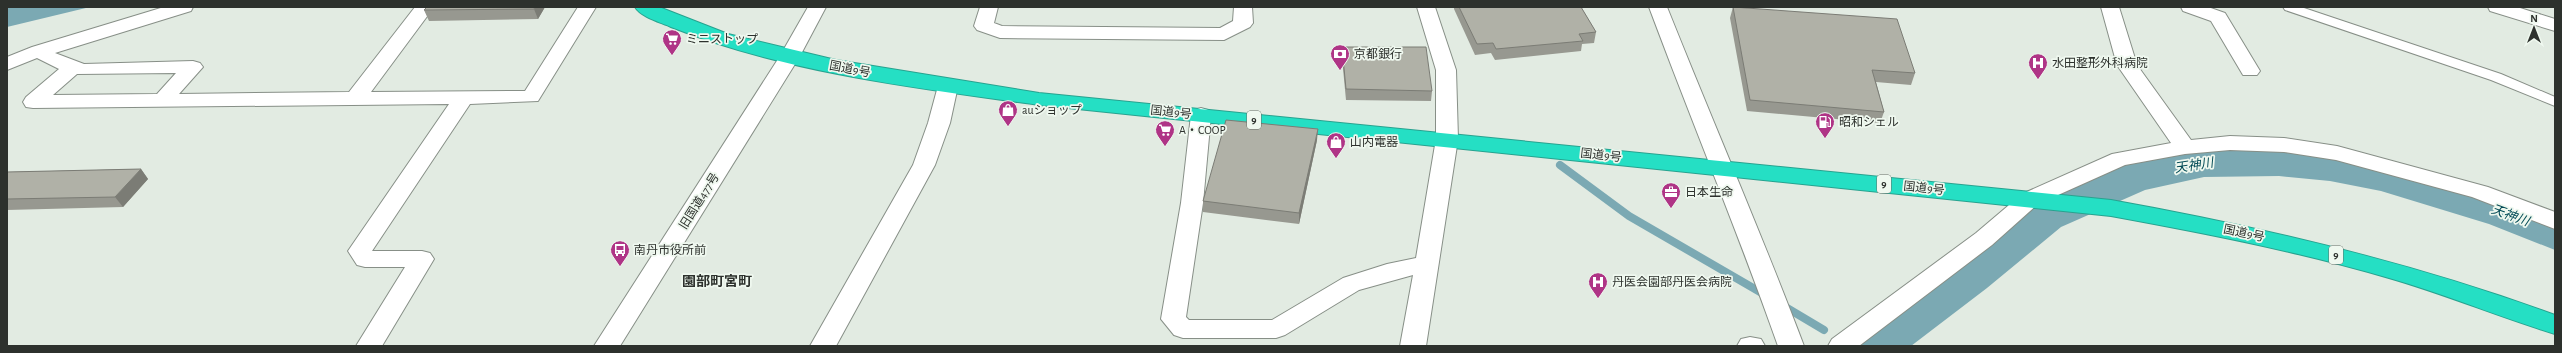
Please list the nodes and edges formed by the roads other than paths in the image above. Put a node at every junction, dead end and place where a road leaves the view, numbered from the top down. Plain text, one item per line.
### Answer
1 (184, 7) edge
2 (425, 7) edge
3 (587, 7) edge
4 (644, 7) edge
5 (817, 7) edge
6 (989, 7) edge
7 (1243, 7) edge
8 (1426, 7) edge
9 (1658, 7) edge
10 (2110, 7) edge
11 (2190, 7) edge
12 (2289, 7) edge
13 (2497, 7) edge
14 (2555, 25) edge
15 (40, 51) junction
16 (790, 56) junction
17 (7, 64) edge
18 (73, 67) junction
19 (2250, 71) dead end
20 (948, 86) junction
21 (464, 98) junction
22 (355, 99) junction
23 (162, 101) junction
24 (2555, 102) edge
25 (1201, 115) junction
26 (1447, 139) junction
27 (2185, 147) junction
28 (1720, 167) junction
29 (2039, 200) junction
30 (2555, 221) edge
31 (1427, 264) junction
32 (2555, 325) edge
33 (1278, 338) edge
34 (369, 346) edge
35 (607, 346) edge
36 (823, 346) edge
37 (1413, 346) edge
38 (1791, 346) edge
39 (1841, 346) edge

1 - 15 street
2 - 22 street
3 - 21 street
4 - 16 highway, 国道9号 / 9
5 - 16 street, 旧国道477号
6 - 7 street
8 - 26 street
9 - 28 street
10 - 27 street
11 - 19 street
12 - 24 lane
13 - 14 street
15 - 17 street
15 - 18 street
16 - 20 highway, 国道9号 / 9
16 - 35 street, 旧国道477号
18 - 23 street
18 - 23 street
20 - 25 highway, 国道9号 / 9
20 - 36 street
21 - 22 street
21 - 34 street
22 - 23 street
25 - 26 highway, 国道9号 / 9
25 - 33 street
26 - 28 highway, 国道9号 / 9
26 - 31 street
27 - 29 street
27 - 30 street
28 - 29 highway, 国道9号 / 9
28 - 38 street
29 - 32 highway, 国道9号 / 9
29 - 39 street
31 - 33 street
31 - 37 street

